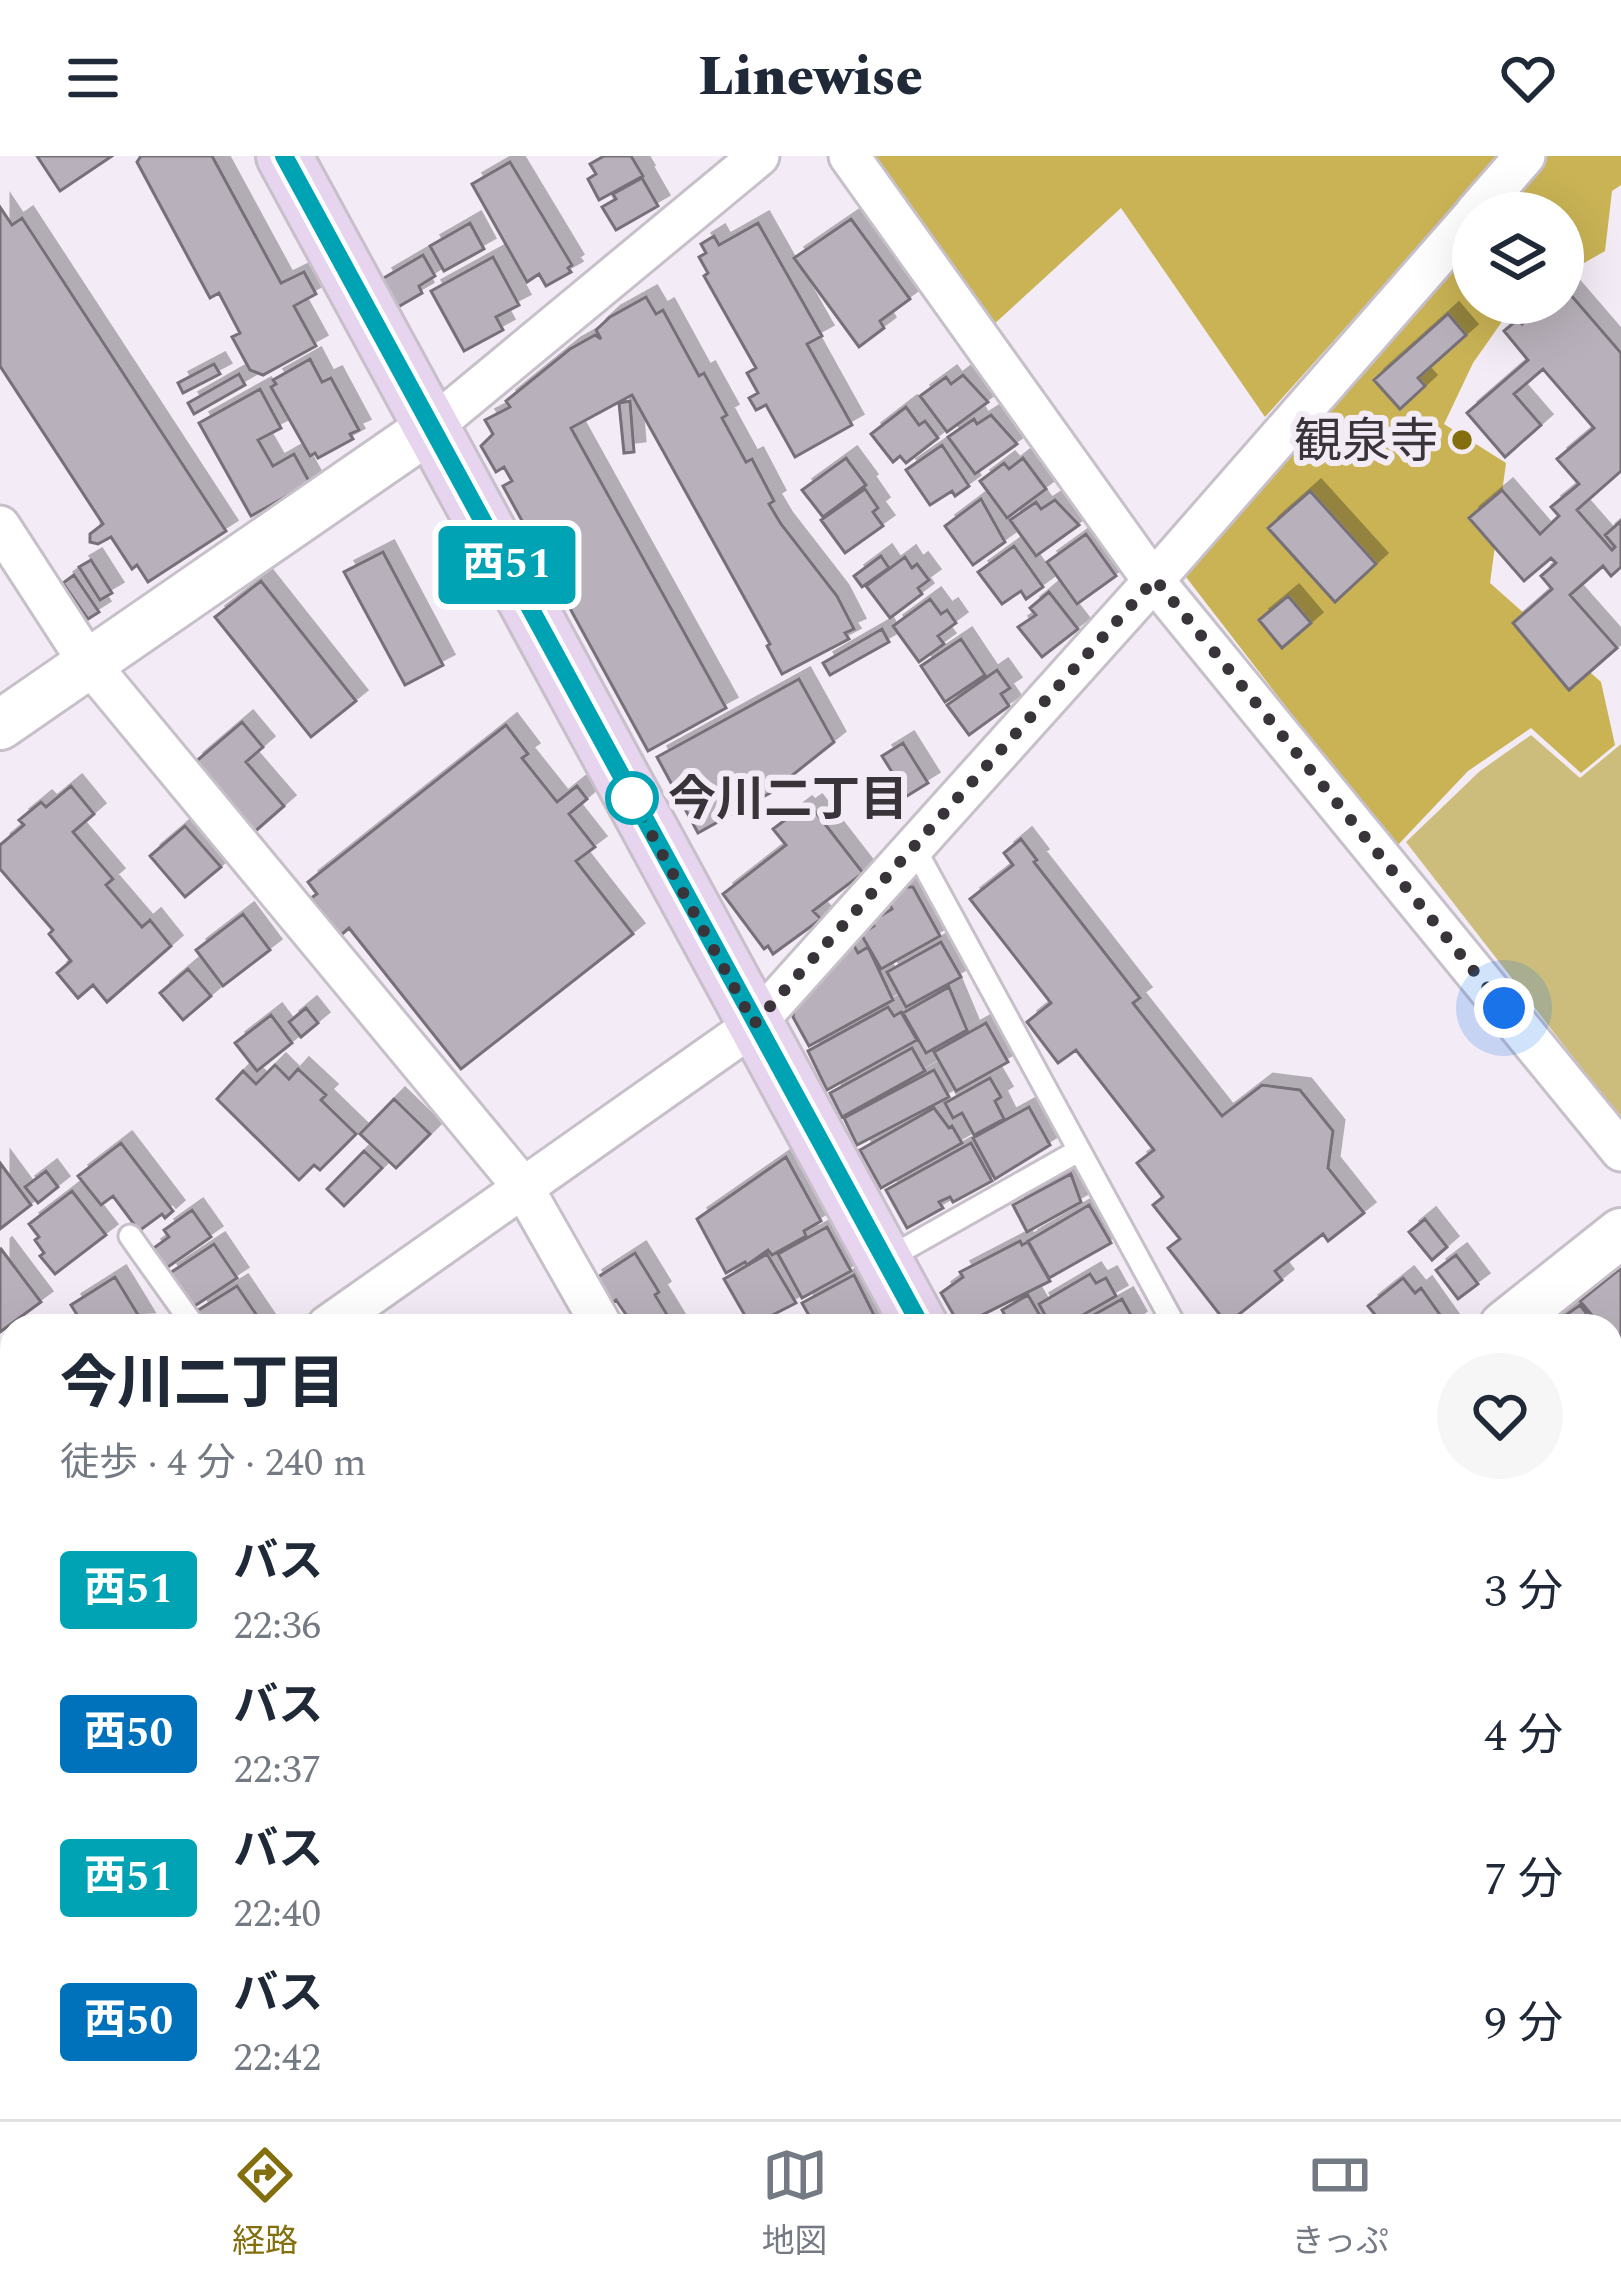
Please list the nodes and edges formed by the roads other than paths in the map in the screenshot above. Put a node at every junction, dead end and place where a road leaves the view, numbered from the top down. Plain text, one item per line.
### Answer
1 (284, 156) edge
2 (759, 156) edge
3 (849, 156) edge
4 (1525, 156) edge
5 (1493, 192) edge
6 (1452, 239) edge
7 (433, 426) junction
8 (0, 526) edge
9 (1155, 579) junction
10 (88, 662) junction
11 (0, 725) edge
12 (915, 849) junction
13 (754, 1024) junction
14 (1078, 1151) junction
15 (1621, 1151) edge
16 (523, 1187) junction
17 (1621, 1233) edge
18 (130, 1236) dead end
19 (884, 1260) junction
20 (185, 1314) edge
21 (344, 1314) edge
22 (595, 1314) edge
23 (913, 1314) edge
24 (1168, 1314) edge
25 (1528, 1314) edge

1 - 7 main road
2 - 7 street
3 - 9 street
4 - 5 street
6 - 9 street
7 - 10 street
7 - 13 main road
8 - 10 street
9 - 12 street
9 - 15 street
10 - 11 street
10 - 16 street
12 - 13 street
12 - 14 lane
13 - 16 street
13 - 19 main road
14 - 19 lane
14 - 24 lane
16 - 21 street
16 - 22 street
17 - 25 street
18 - 20 lane
19 - 23 main road

